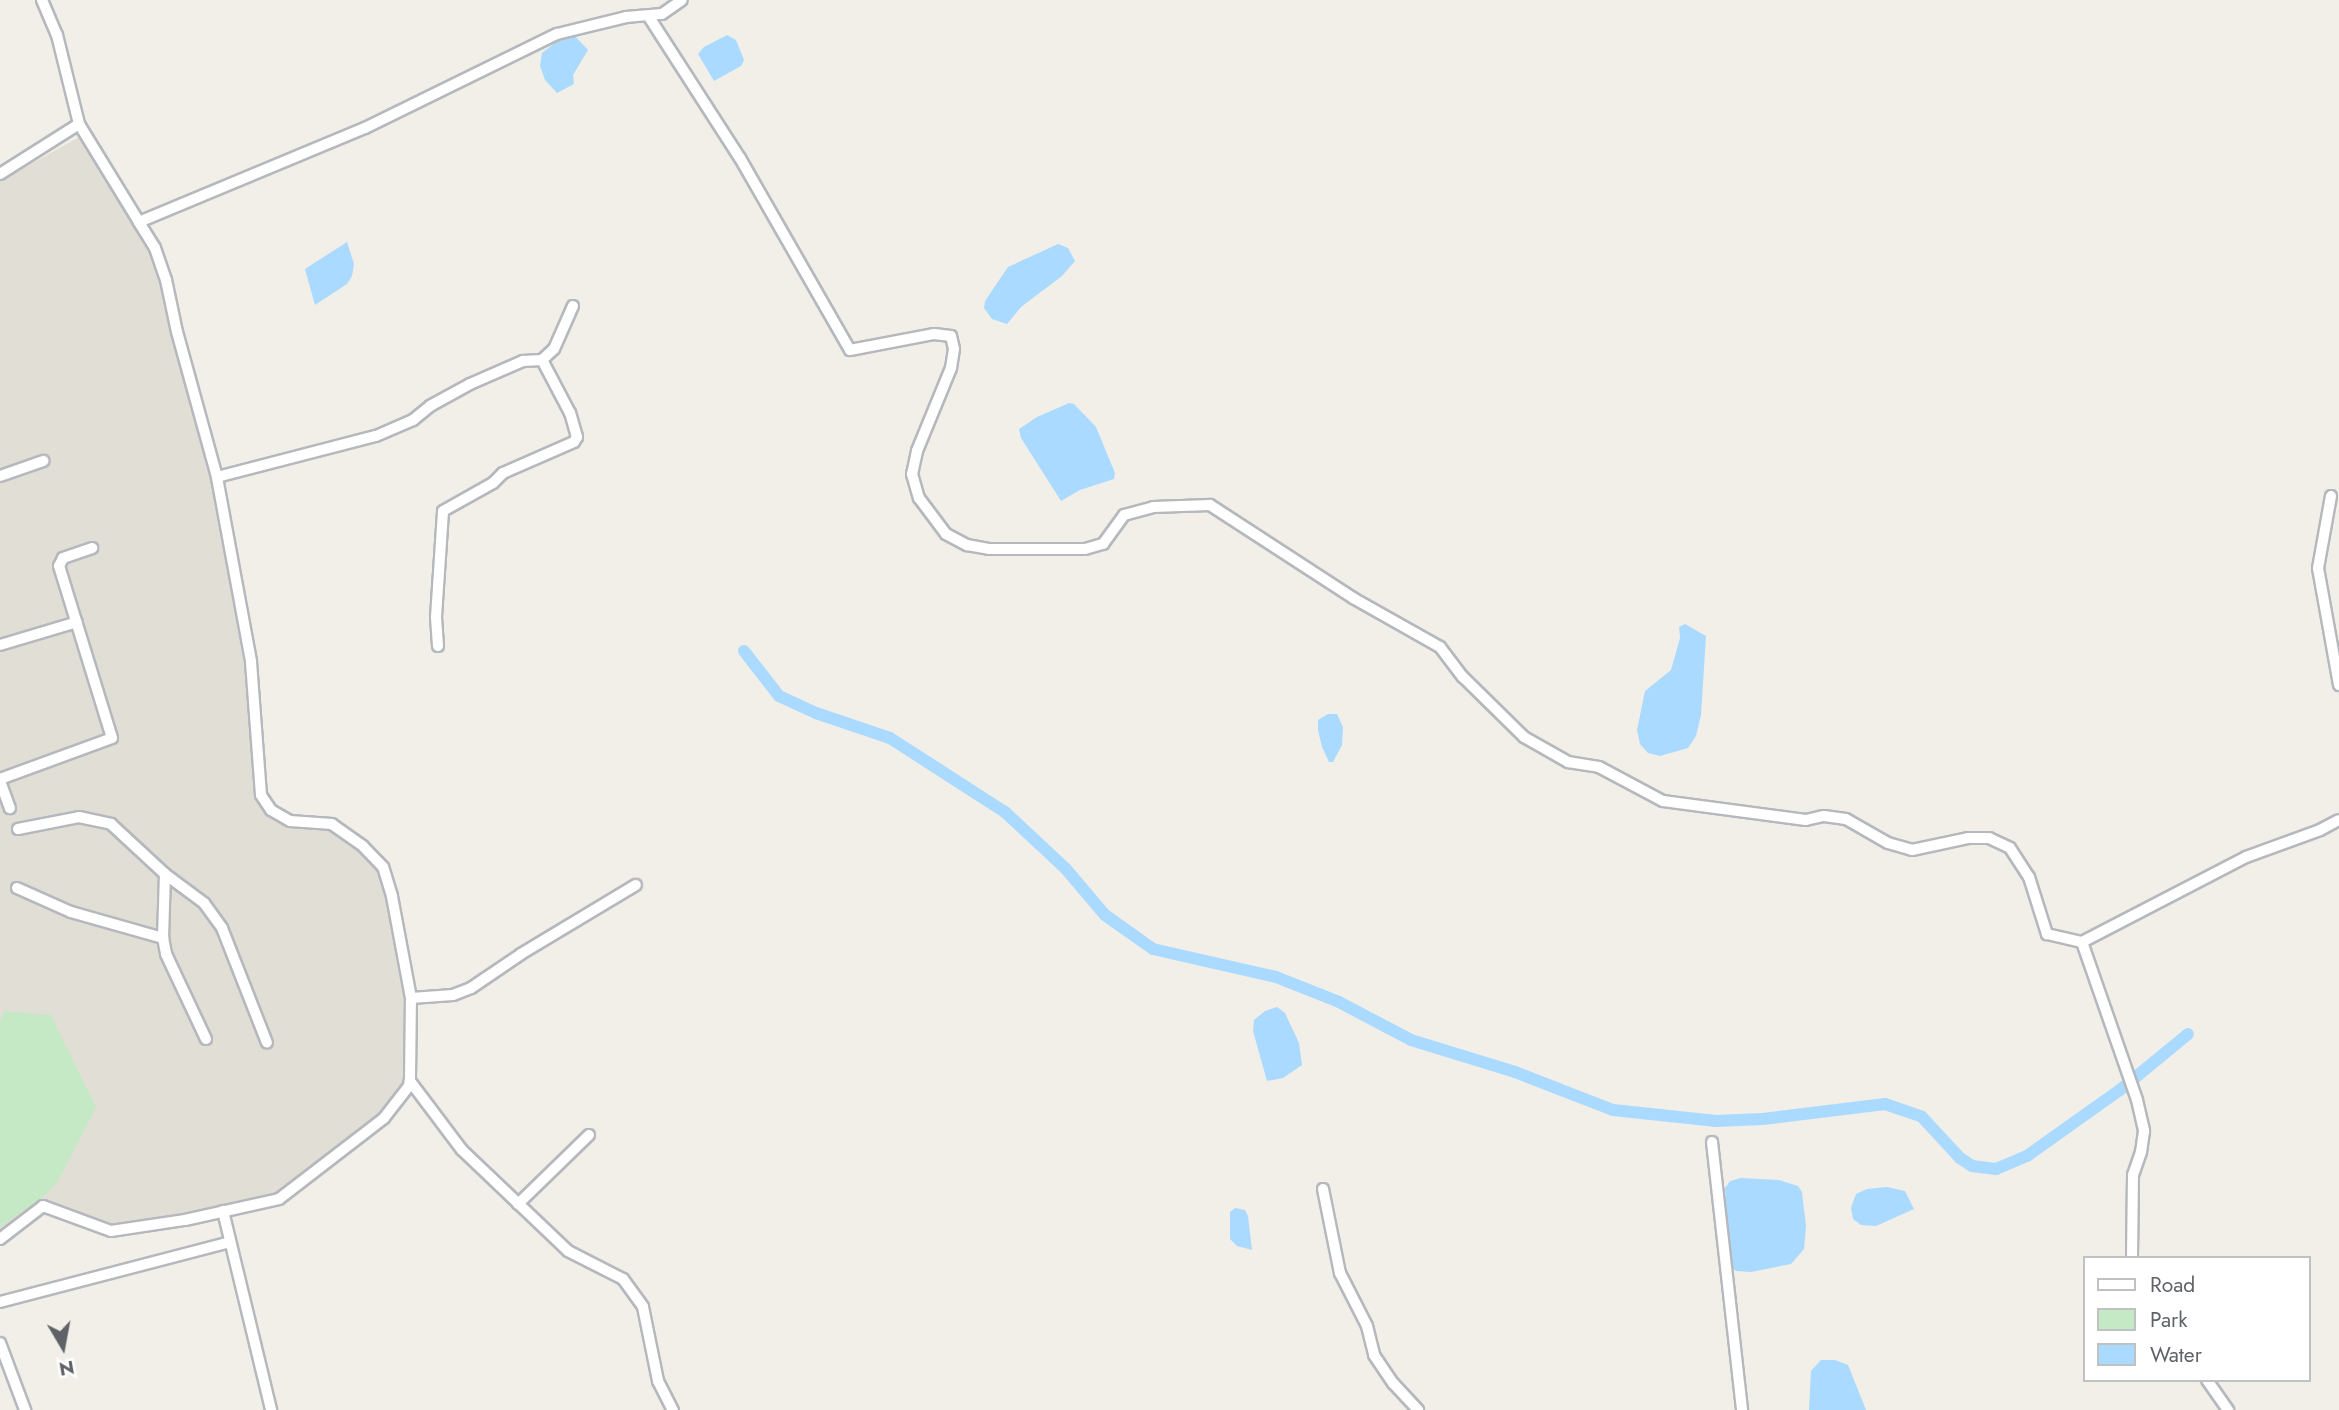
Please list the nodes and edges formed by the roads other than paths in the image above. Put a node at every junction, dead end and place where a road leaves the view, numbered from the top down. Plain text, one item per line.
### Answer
1 (42, 0) edge
2 (682, 0) edge
3 (649, 17) junction
4 (79, 124) junction
5 (0, 174) edge
6 (139, 222) junction
7 (573, 306) dead end
8 (542, 360) junction
9 (43, 461) dead end
10 (0, 476) edge
11 (217, 477) junction
12 (2331, 496) dead end
13 (92, 548) dead end
14 (77, 622) junction
15 (0, 645) edge
16 (438, 646) dead end
17 (2339, 685) edge
18 (0, 780) edge
19 (10, 808) dead end
20 (2339, 820) edge
21 (18, 830) dead end
22 (165, 874) junction
23 (636, 885) dead end
24 (17, 888) dead end
25 (163, 938) junction
26 (2082, 942) junction
27 (411, 998) junction
28 (206, 1039) dead end
29 (267, 1043) dead end
30 (410, 1081) junction
31 (589, 1135) dead end
32 (1712, 1142) dead end
33 (1323, 1189) dead end
34 (518, 1204) junction
35 (223, 1211) junction
36 (0, 1239) edge
37 (230, 1242) junction
38 (2132, 1256) edge
39 (0, 1303) edge
40 (0, 1343) edge
41 (3, 1367) edge
42 (2208, 1382) edge
43 (25, 1410) edge
44 (271, 1410) edge
45 (673, 1410) edge
46 (1418, 1410) edge
47 (1741, 1410) edge
48 (2228, 1410) edge

1 - 4 street
2 - 3 street
3 - 6 street
3 - 26 street
4 - 5 street
4 - 6 street
6 - 11 street
7 - 8 street
8 - 11 street
8 - 16 street
9 - 10 street
11 - 27 street
12 - 17 street
13 - 14 street
14 - 15 street
14 - 18 street
18 - 19 street
20 - 26 street
21 - 22 street
22 - 25 street
22 - 29 street
23 - 27 street
24 - 25 street
25 - 28 street
26 - 38 street
27 - 30 street
30 - 34 street
30 - 35 street
31 - 34 street
32 - 47 street
33 - 46 street
34 - 45 street
35 - 36 street
35 - 37 street
37 - 39 street
37 - 44 street
40 - 41 street
41 - 43 street
42 - 48 street

